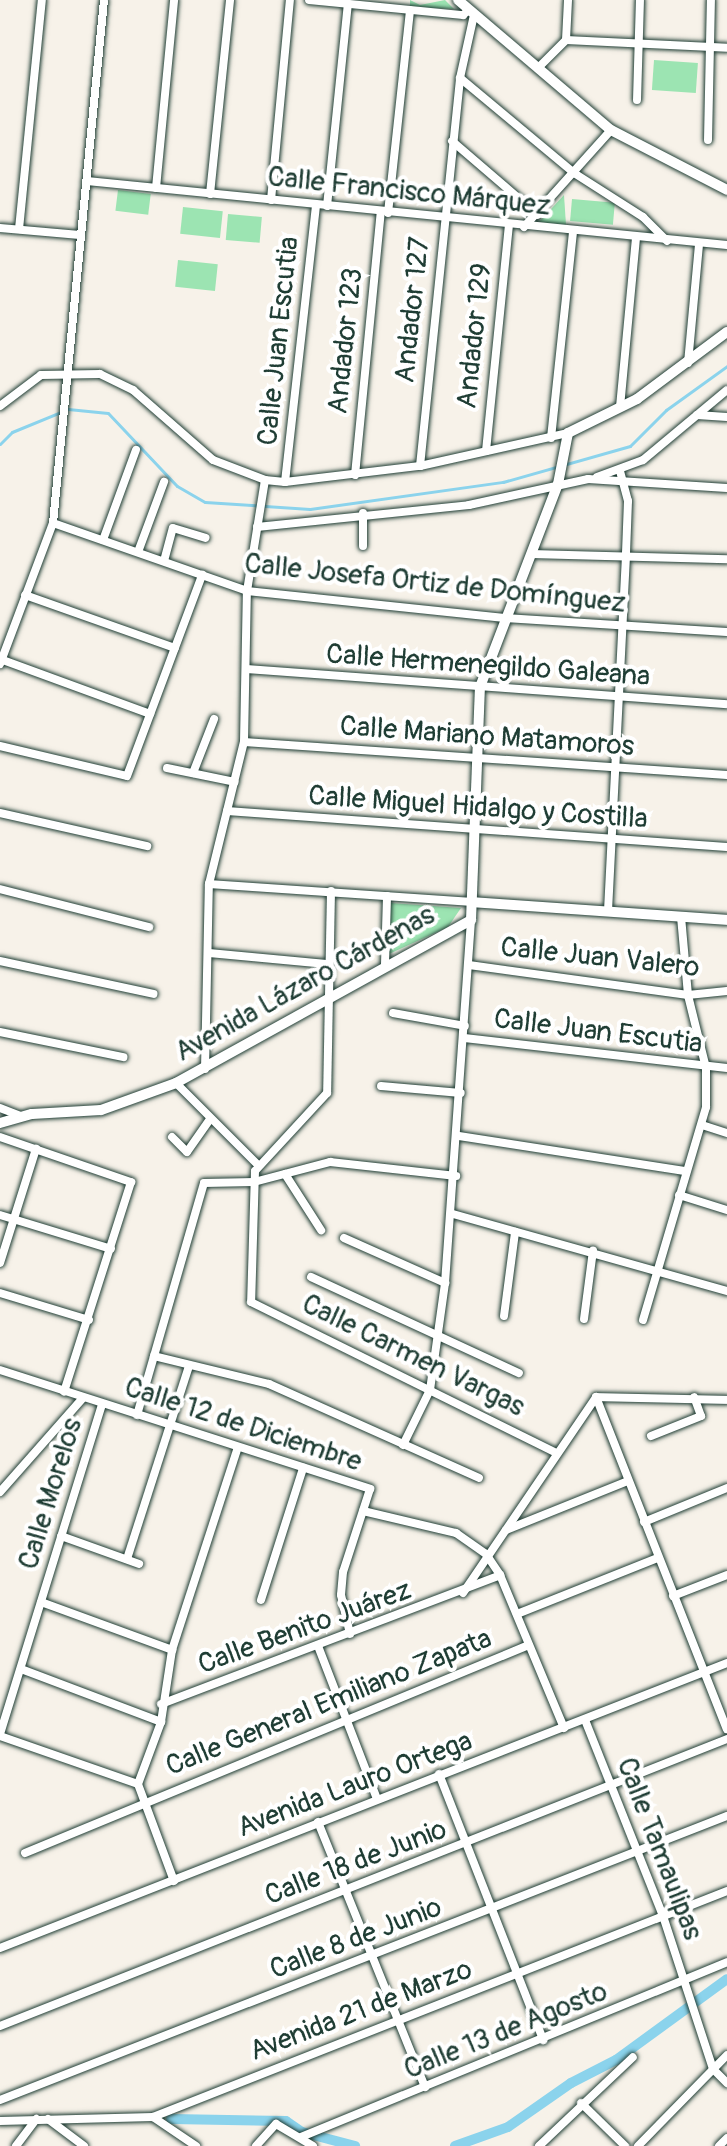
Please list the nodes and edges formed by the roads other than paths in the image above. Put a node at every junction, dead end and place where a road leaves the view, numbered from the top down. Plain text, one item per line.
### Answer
1 (42, 0) edge
2 (104, 0) edge
3 (174, 0) edge
4 (230, 0) edge
5 (290, 0) edge
6 (309, 0) edge
7 (458, 0) edge
8 (568, 0) edge
9 (640, 0) edge
10 (711, 0) edge
11 (364, 3) edge
12 (348, 4) junction
13 (410, 10) junction
14 (471, 13) junction
15 (566, 40) junction
16 (638, 44) junction
17 (709, 47) junction
18 (727, 48) edge
19 (540, 66) junction
20 (460, 78) junction
21 (637, 100) dead end
22 (611, 130) junction
23 (708, 140) dead end
24 (452, 141) junction
25 (574, 173) junction
26 (87, 181) junction
27 (156, 188) junction
28 (727, 190) edge
29 (210, 194) junction
30 (271, 200) junction
31 (316, 205) junction
32 (327, 206) junction
33 (385, 212) junction
34 (538, 215) junction
35 (444, 218) junction
36 (509, 225) junction
37 (524, 227) junction
38 (0, 228) edge
39 (19, 229) junction
40 (573, 231) junction
41 (80, 235) junction
42 (636, 237) junction
43 (667, 242) junction
44 (699, 244) junction
45 (727, 245) edge
46 (727, 332) edge
47 (688, 364) junction
48 (67, 373) junction
49 (727, 390) edge
50 (0, 406) edge
51 (620, 407) junction
52 (697, 415) junction
53 (727, 417) edge
54 (567, 435) junction
55 (551, 438) junction
56 (136, 450) dead end
57 (486, 451) junction
58 (420, 466) junction
59 (620, 472) junction
60 (355, 475) junction
61 (588, 479) junction
62 (265, 480) junction
63 (560, 480) junction
64 (164, 482) dead end
65 (285, 482) junction
66 (624, 482) junction
67 (727, 488) edge
68 (363, 513) junction
69 (53, 523) junction
70 (257, 527) junction
71 (206, 538) dead end
72 (103, 540) junction
73 (363, 546) dead end
74 (138, 552) junction
75 (626, 553) junction
76 (531, 554) junction
77 (727, 559) edge
78 (164, 561) junction
79 (202, 575) junction
80 (247, 591) junction
81 (25, 595) junction
82 (505, 618) junction
83 (622, 625) junction
84 (727, 632) edge
85 (175, 648) junction
86 (1, 661) edge
87 (247, 669) junction
88 (480, 687) junction
89 (617, 699) junction
90 (727, 704) edge
91 (150, 714) junction
92 (214, 719) dead end
93 (244, 742) junction
94 (0, 746) edge
95 (473, 760) junction
96 (167, 768) dead end
97 (613, 769) junction
98 (193, 773) junction
99 (727, 775) edge
100 (235, 782) junction
101 (227, 811) junction
102 (0, 813) edge
103 (473, 832) junction
104 (610, 840) junction
105 (147, 846) dead end
106 (727, 847) edge
107 (209, 884) junction
108 (0, 889) edge
109 (331, 891) junction
110 (387, 896) junction
111 (472, 902) junction
112 (608, 911) junction
113 (681, 916) junction
114 (471, 920) junction
115 (727, 920) edge
116 (149, 927) dead end
117 (209, 953) junction
118 (0, 961) edge
119 (326, 964) junction
120 (385, 964) junction
121 (469, 965) junction
122 (727, 991) edge
123 (154, 994) dead end
124 (688, 995) junction
125 (325, 998) junction
126 (393, 1013) dead end
127 (465, 1026) junction
128 (0, 1032) edge
129 (464, 1038) junction
130 (123, 1057) dead end
131 (706, 1068) junction
132 (727, 1068) edge
133 (205, 1069) junction
134 (176, 1083) junction
135 (381, 1086) dead end
136 (461, 1093) junction
137 (0, 1108) edge
138 (21, 1116) junction
139 (209, 1121) junction
140 (0, 1123) edge
141 (702, 1125) junction
142 (727, 1133) edge
143 (459, 1136) junction
144 (0, 1137) edge
145 (172, 1137) dead end
146 (36, 1149) junction
147 (258, 1165) junction
148 (686, 1171) junction
149 (285, 1174) junction
150 (456, 1176) junction
151 (254, 1182) junction
152 (679, 1195) junction
153 (727, 1210) edge
154 (453, 1214) junction
155 (0, 1215) edge
156 (14, 1219) junction
157 (321, 1230) dead end
158 (515, 1232) junction
159 (344, 1238) dead end
160 (111, 1249) junction
161 (593, 1251) junction
162 (0, 1263) edge
163 (658, 1270) junction
164 (311, 1277) dead end
165 (445, 1283) junction
166 (727, 1291) edge
167 (0, 1293) edge
168 (504, 1316) dead end
169 (584, 1319) dead end
170 (89, 1320) junction
171 (643, 1320) dead end
172 (438, 1336) junction
173 (154, 1356) junction
174 (189, 1366) junction
175 (0, 1370) edge
176 (519, 1373) dead end
177 (430, 1390) junction
178 (64, 1392) junction
179 (596, 1397) junction
180 (694, 1397) junction
181 (83, 1398) junction
182 (727, 1400) edge
183 (102, 1404) junction
184 (137, 1415) junction
185 (171, 1426) junction
186 (651, 1436) dead end
187 (403, 1445) junction
188 (238, 1447) junction
189 (555, 1452) junction
190 (303, 1468) junction
191 (479, 1478) dead end
192 (628, 1481) junction
193 (727, 1488) edge
194 (0, 1492) edge
195 (363, 1511) junction
196 (644, 1522) junction
197 (505, 1530) junction
198 (61, 1536) junction
199 (486, 1554) junction
200 (658, 1558) junction
201 (127, 1559) junction
202 (139, 1564) dead end
203 (500, 1575) junction
204 (727, 1575) edge
205 (463, 1593) junction
206 (673, 1596) junction
207 (261, 1600) dead end
208 (41, 1602) junction
209 (517, 1614) junction
210 (350, 1634) junction
211 (529, 1645) junction
212 (318, 1646) junction
213 (172, 1650) junction
214 (727, 1663) edge
215 (21, 1669) junction
216 (704, 1671) junction
217 (161, 1704) junction
218 (585, 1720) junction
219 (161, 1722) junction
220 (348, 1722) junction
221 (564, 1728) junction
222 (727, 1729) edge
223 (0, 1735) edge
224 (727, 1739) edge
225 (439, 1774) junction
226 (138, 1784) junction
227 (611, 1787) junction
228 (377, 1799) junction
229 (145, 1801) junction
230 (727, 1816) edge
231 (318, 1822) junction
232 (466, 1844) junction
233 (637, 1851) junction
234 (25, 1853) dead end
235 (174, 1881) junction
236 (727, 1891) edge
237 (346, 1892) junction
238 (491, 1909) junction
239 (663, 1916) junction
240 (0, 1948) edge
241 (372, 1957) junction
242 (727, 1962) edge
243 (518, 1975) junction
244 (686, 1981) junction
245 (398, 2021) junction
246 (0, 2026) edge
247 (543, 2040) junction
248 (727, 2055) edge
249 (633, 2057) dead end
250 (713, 2069) junction
251 (727, 2083) edge
252 (425, 2087) junction
253 (0, 2100) edge
254 (581, 2103) junction
255 (153, 2117) junction
256 (1, 2119) edge
257 (36, 2119) junction
258 (48, 2119) junction
259 (304, 2136) junction
260 (727, 2138) edge
261 (16, 2146) edge
262 (84, 2146) edge
263 (196, 2146) edge
264 (256, 2146) edge
265 (313, 2146) edge
266 (539, 2146) edge
267 (625, 2146) edge
268 (638, 2146) edge
269 (719, 2146) edge

1 - 39 street
2 - 26 street
3 - 27 street
4 - 29 street
5 - 30 street
6 - 12 street
7 - 14 street
8 - 15 street
9 - 16 street
10 - 17 street
11 - 12 street
11 - 13 street
12 - 32 street
13 - 14 street
13 - 33 street, Andador 123
14 - 19 street
14 - 20 street, Andador 127
15 - 16 street
15 - 19 street
16 - 17 street
16 - 21 street
17 - 18 street
17 - 23 street
19 - 22 street
20 - 24 street, Andador 127
20 - 25 street
22 - 25 street
22 - 28 street
24 - 34 street
24 - 35 street, Andador 127
25 - 34 street
25 - 43 street
26 - 27 street, Calle Francisco Márquez
26 - 41 street
27 - 29 street, Calle Francisco Márquez
29 - 30 street, Calle Francisco Márquez
30 - 31 street, Calle Francisco Márquez
31 - 32 street, Calle Francisco Márquez
31 - 65 street, Calle Juan Escutia
32 - 33 street, Calle Francisco Márquez
33 - 35 street, Calle Francisco Márquez
33 - 60 street, Andador 123
34 - 37 street
35 - 36 street, Calle Francisco Márquez
35 - 58 street, Andador 127
36 - 37 street, Calle Francisco Márquez
36 - 57 street, Andador 129
37 - 40 street, Calle Francisco Márquez
38 - 39 street
39 - 41 street
40 - 42 street, Calle Francisco Márquez
40 - 55 street
41 - 48 street
42 - 43 street, Calle Francisco Márquez
42 - 51 street
43 - 44 street, Calle Francisco Márquez
44 - 45 street, Calle Francisco Márquez
44 - 47 street
46 - 47 street
47 - 51 street
48 - 50 street
48 - 62 street
48 - 69 street
49 - 52 street
51 - 54 street
52 - 53 street
52 - 59 street
54 - 55 street
54 - 63 street, Avenida Lázaro Cárdenas
55 - 57 street
56 - 72 street
57 - 58 street
58 - 60 street
59 - 61 street
59 - 66 street
60 - 65 street
61 - 63 street
61 - 66 street
62 - 65 street
62 - 70 street
63 - 68 street
63 - 76 street, Avenida Lázaro Cárdenas
64 - 74 street
66 - 67 street
66 - 75 street
68 - 70 street
68 - 73 street
69 - 72 street, Calle Josefa Ortiz de Domínguez
69 - 81 street
70 - 80 street
71 - 78 street
72 - 74 street, Calle Josefa Ortiz de Domínguez
74 - 78 street, Calle Josefa Ortiz de Domínguez
75 - 76 street
75 - 77 street
75 - 83 street
76 - 82 street, Avenida Lázaro Cárdenas
78 - 79 street, Calle Josefa Ortiz de Domínguez
79 - 80 street, Calle Josefa Ortiz de Domínguez
79 - 85 street
80 - 82 street, Calle Josefa Ortiz de Domínguez
80 - 87 street
81 - 85 street
81 - 86 street
82 - 83 street, Calle Josefa Ortiz de Domínguez
82 - 88 street, Avenida Lázaro Cárdenas
83 - 84 street, Calle Josefa Ortiz de Domínguez
83 - 89 street
85 - 91 street
86 - 91 street
87 - 88 street, Calle Hermenegildo Galeana
87 - 93 street
88 - 89 street, Calle Hermenegildo Galeana
88 - 95 street, Avenida Lázaro Cárdenas
89 - 90 street, Calle Hermenegildo Galeana
89 - 97 street
91 - 94 street
92 - 98 street
93 - 95 street, Calle Mariano Matamoros
93 - 100 street
95 - 97 street, Calle Mariano Matamoros
95 - 103 street, Avenida Lázaro Cárdenas
96 - 98 street
97 - 99 street, Calle Mariano Matamoros
97 - 104 street
98 - 100 street
100 - 101 street
101 - 103 street, Calle Miguel Hidalgo y Costilla
101 - 107 street
102 - 105 street
103 - 104 street, Calle Miguel Hidalgo y Costilla
103 - 111 street, Avenida Lázaro Cárdenas
104 - 106 street, Calle Miguel Hidalgo y Costilla
104 - 112 street
107 - 109 street
107 - 117 street
108 - 116 street
109 - 110 street
109 - 119 street
110 - 111 street
110 - 120 street
111 - 112 street
111 - 114 street, Avenida Lázaro Cárdenas
112 - 113 street
113 - 115 street
113 - 124 street
114 - 120 street, Avenida Lázaro Cárdenas
114 - 121 street
117 - 119 street
117 - 133 street
118 - 123 street
119 - 125 street
120 - 125 street, Avenida Lázaro Cárdenas
121 - 124 street, Calle Juan Valero
121 - 127 street
122 - 124 street, Calle Juan Valero
124 - 131 street
125 - 133 street, Avenida Lázaro Cárdenas
125 - 147 street
126 - 127 street
127 - 129 street
128 - 130 street
129 - 131 street, Calle Juan Escutia
129 - 136 street
131 - 132 street, Calle Juan Escutia
131 - 141 street
133 - 134 street, Avenida Lázaro Cárdenas
134 - 138 street, Avenida Lázaro Cárdenas
134 - 139 street
135 - 136 street
136 - 143 street
137 - 138 street
138 - 140 street, Avenida Lázaro Cárdenas
139 - 145 street
139 - 147 street
141 - 142 street
141 - 148 street
143 - 148 street
143 - 150 street
144 - 146 street
146 - 156 street
146 - 160 street
147 - 151 street
148 - 152 street
149 - 150 street
149 - 151 street
149 - 157 street
150 - 154 street
151 - 173 street
151 - 177 street, Calle Carmen Vargas
152 - 153 street
152 - 163 street
154 - 158 street
154 - 165 street
155 - 156 street
156 - 160 street
156 - 162 street
158 - 161 street
158 - 168 street
159 - 165 street
160 - 170 street
161 - 163 street
161 - 169 street
163 - 166 street
163 - 171 street
164 - 172 street
165 - 172 street
167 - 170 street
170 - 178 street
172 - 176 street
172 - 177 street
173 - 174 street
173 - 184 street
174 - 185 street
174 - 187 street
175 - 178 street, Calle 12 de Diciembre
177 - 187 street
177 - 189 street, Calle Carmen Vargas
178 - 181 street, Calle 12 de Diciembre
179 - 180 street
179 - 189 street
179 - 192 street
180 - 182 street
180 - 186 street
181 - 183 street, Calle 12 de Diciembre
181 - 194 street
183 - 184 street, Calle 12 de Diciembre
183 - 198 street, Calle Morelos
184 - 185 street, Calle 12 de Diciembre
185 - 188 street, Calle 12 de Diciembre
185 - 201 street
187 - 191 street
188 - 190 street, Calle 12 de Diciembre
188 - 213 street
189 - 197 street
190 - 195 street, Calle 12 de Diciembre
190 - 207 street
192 - 196 street
192 - 197 street
193 - 196 street
195 - 199 street, Calle 12 de Diciembre
195 - 210 street
196 - 200 street
197 - 199 street
198 - 201 street
198 - 208 street, Calle Morelos
199 - 203 street
199 - 205 street
200 - 206 street
200 - 209 street
201 - 202 street
203 - 205 street, Calle Benito Juárez
203 - 209 street
204 - 206 street
205 - 210 street, Calle Benito Juárez
206 - 216 street
208 - 213 street
208 - 215 street, Calle Morelos
209 - 211 street
210 - 212 street, Calle Benito Juárez
211 - 220 street, Calle General Emiliano Zapata
211 - 221 street
212 - 217 street, Calle Benito Juárez
212 - 220 street
213 - 217 street
214 - 216 street, Avenida Lauro Ortega
215 - 219 street
215 - 223 street, Calle Morelos
216 - 218 street, Avenida Lauro Ortega
216 - 222 street
217 - 219 street
218 - 221 street, Avenida Lauro Ortega
218 - 227 street, Calle Tamaulipas
219 - 226 street
220 - 228 street
220 - 229 street, Calle General Emiliano Zapata
221 - 225 street, Avenida Lauro Ortega
223 - 226 street
224 - 227 street, Calle 18 de Junio
225 - 228 street, Avenida Lauro Ortega
225 - 232 street
226 - 229 street
227 - 232 street, Calle 18 de Junio
227 - 233 street, Calle Tamaulipas
228 - 231 street, Avenida Lauro Ortega
229 - 234 street, Calle General Emiliano Zapata
229 - 235 street
230 - 233 street, Calle 8 de Junio
231 - 235 street, Avenida Lauro Ortega
231 - 237 street
232 - 237 street, Calle 18 de Junio
232 - 238 street
233 - 238 street, Calle 8 de Junio
233 - 239 street, Calle Tamaulipas
235 - 240 street, Avenida Lauro Ortega
236 - 239 street, Avenida 21 de Marzo
237 - 241 street
237 - 246 street, Calle 18 de Junio
238 - 241 street, Calle 8 de Junio
238 - 243 street
239 - 243 street, Avenida 21 de Marzo
239 - 244 street, Calle Tamaulipas
241 - 245 street
241 - 253 street, Calle 8 de Junio
242 - 244 street, Calle 13 de Agosto
243 - 245 street, Avenida 21 de Marzo
243 - 247 street
244 - 247 street, Calle 13 de Agosto
244 - 250 street, Calle Tamaulipas
245 - 252 street
245 - 255 street, Avenida 21 de Marzo
247 - 252 street, Calle 13 de Agosto
248 - 250 street
249 - 254 street
250 - 251 street, Calle Tamaulipas
250 - 268 street
252 - 259 street, Calle 13 de Agosto
254 - 266 street
254 - 267 street
255 - 258 street, Avenida 21 de Marzo
255 - 263 street
256 - 257 street, Avenida 21 de Marzo
257 - 258 street, Avenida 21 de Marzo
257 - 261 street
258 - 262 street
259 - 264 street
259 - 265 street
260 - 269 street

